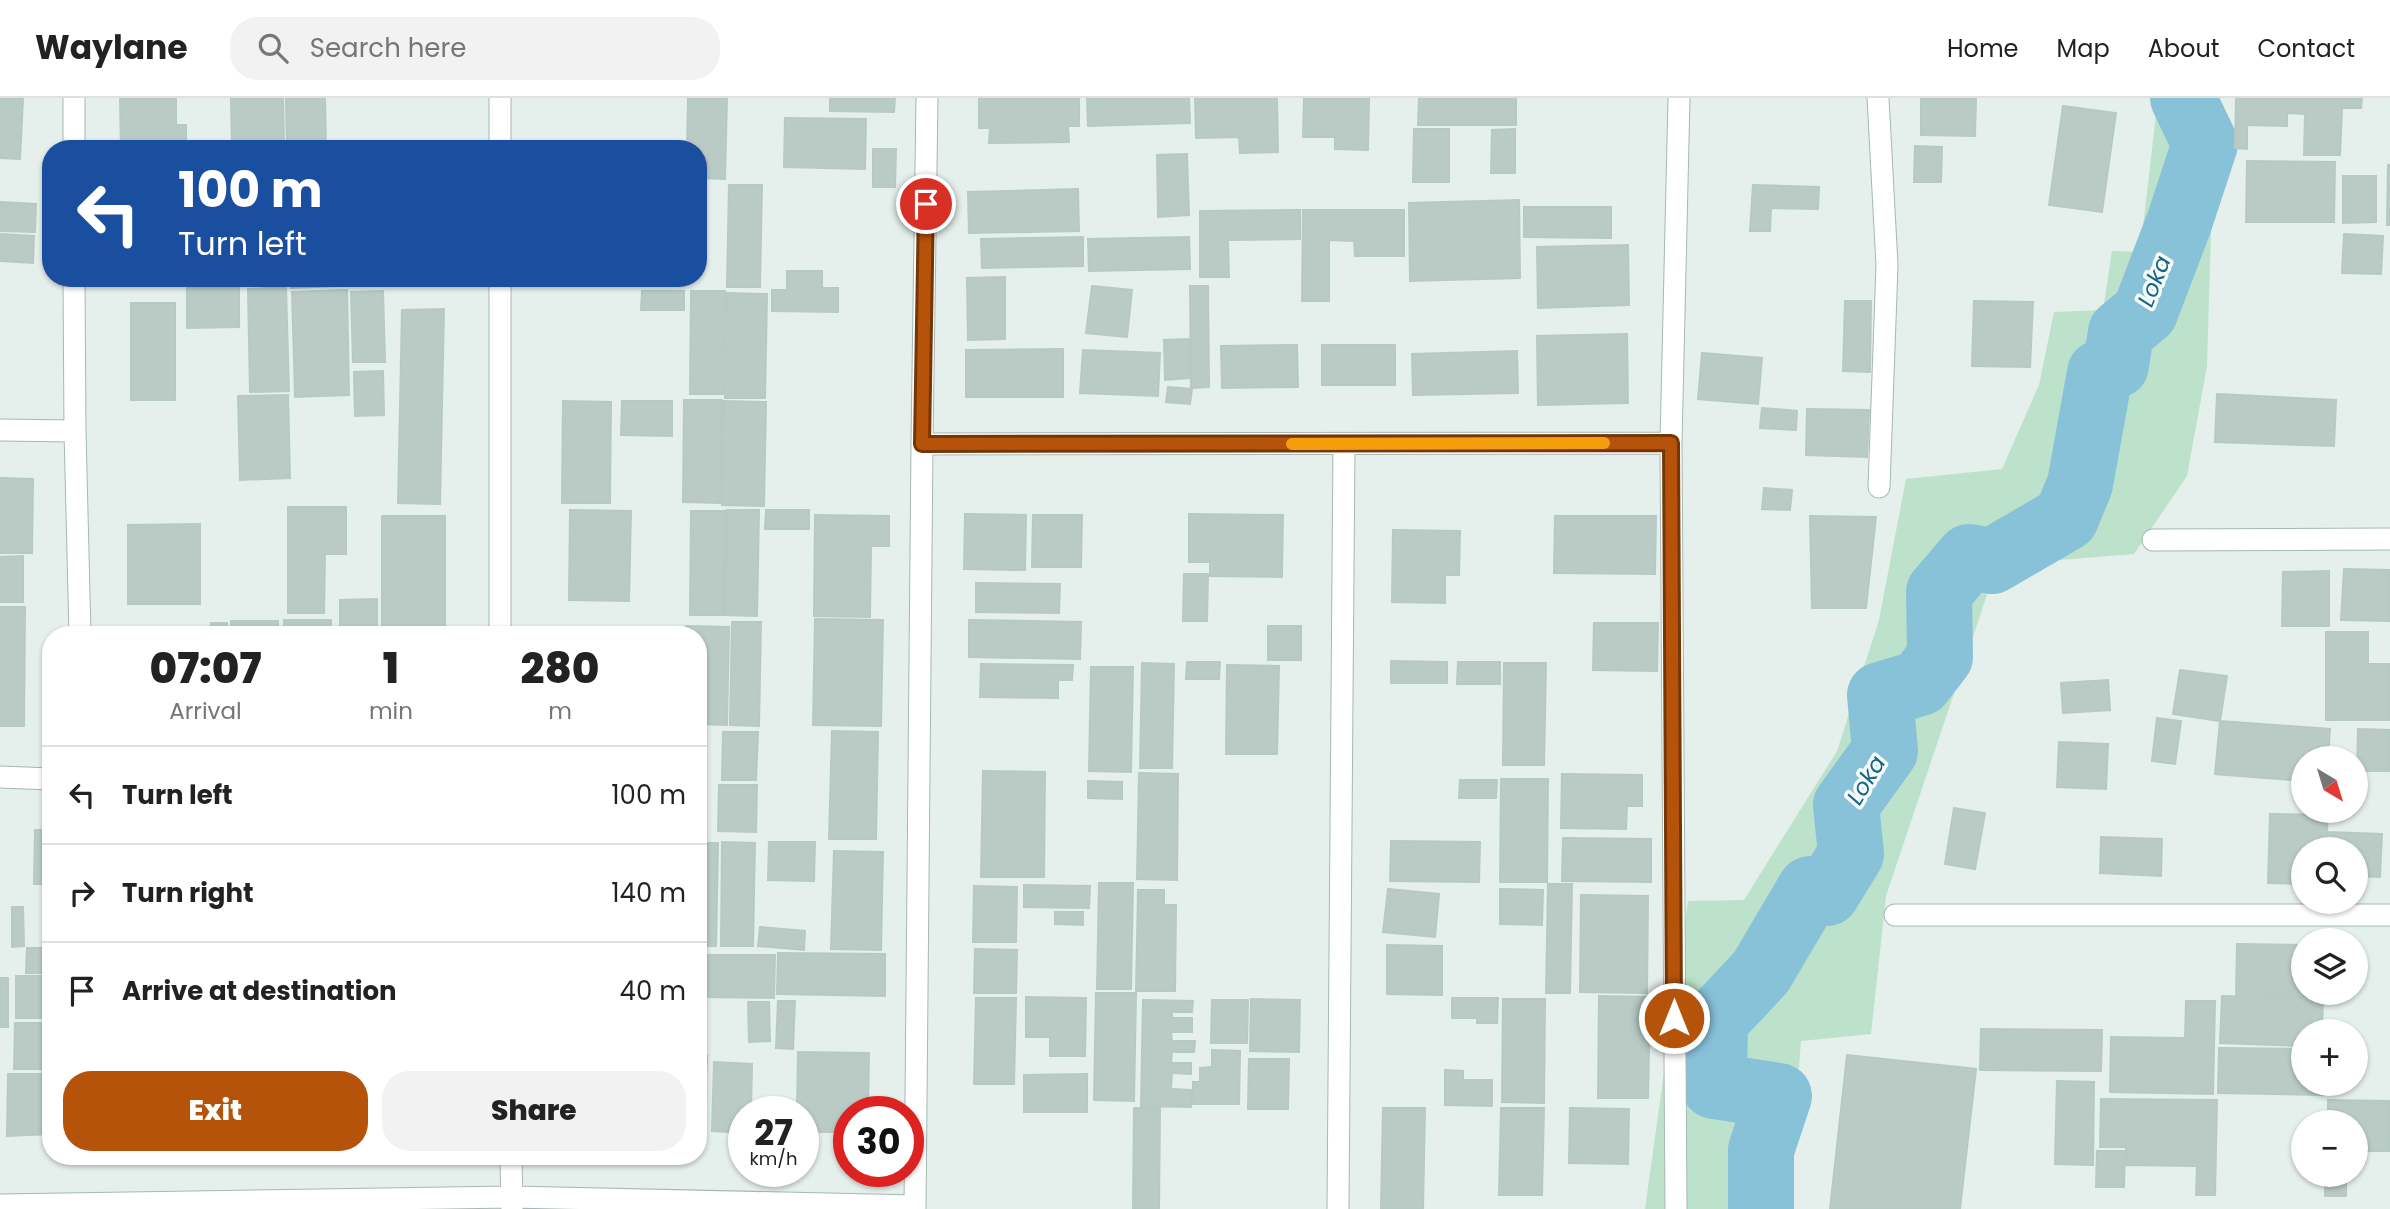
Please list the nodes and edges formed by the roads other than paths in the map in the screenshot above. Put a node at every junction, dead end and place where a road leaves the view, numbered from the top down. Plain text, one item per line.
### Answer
1 (74, 98) edge
2 (500, 98) edge
3 (927, 98) edge
4 (1679, 98) edge
5 (1878, 98) edge
6 (74, 140) edge
7 (500, 140) edge
8 (74, 287) edge
9 (500, 287) edge
10 (0, 430) edge
11 (75, 431) junction
12 (1671, 443) junction
13 (922, 444) junction
14 (1344, 444) junction
15 (1879, 487) dead end
16 (2390, 538) edge
17 (2153, 540) dead end
18 (80, 626) edge
19 (500, 626) edge
20 (0, 777) edge
21 (42, 779) edge
22 (1895, 915) dead end
23 (2390, 915) edge
24 (511, 1165) edge
25 (512, 1203) edge
26 (0, 1205) edge
27 (84, 1207) edge
28 (915, 1208) edge
29 (1338, 1209) edge
30 (1676, 1209) edge

1 - 6 street
2 - 7 street
3 - 13 street
4 - 12 street
5 - 15 street
8 - 11 street
9 - 19 street
10 - 11 street
11 - 18 street
12 - 14 street
12 - 30 street
13 - 14 street
13 - 28 street
14 - 29 street
16 - 17 street
20 - 21 street
22 - 23 street
24 - 25 street
25 - 27 street
25 - 28 street
26 - 27 street

